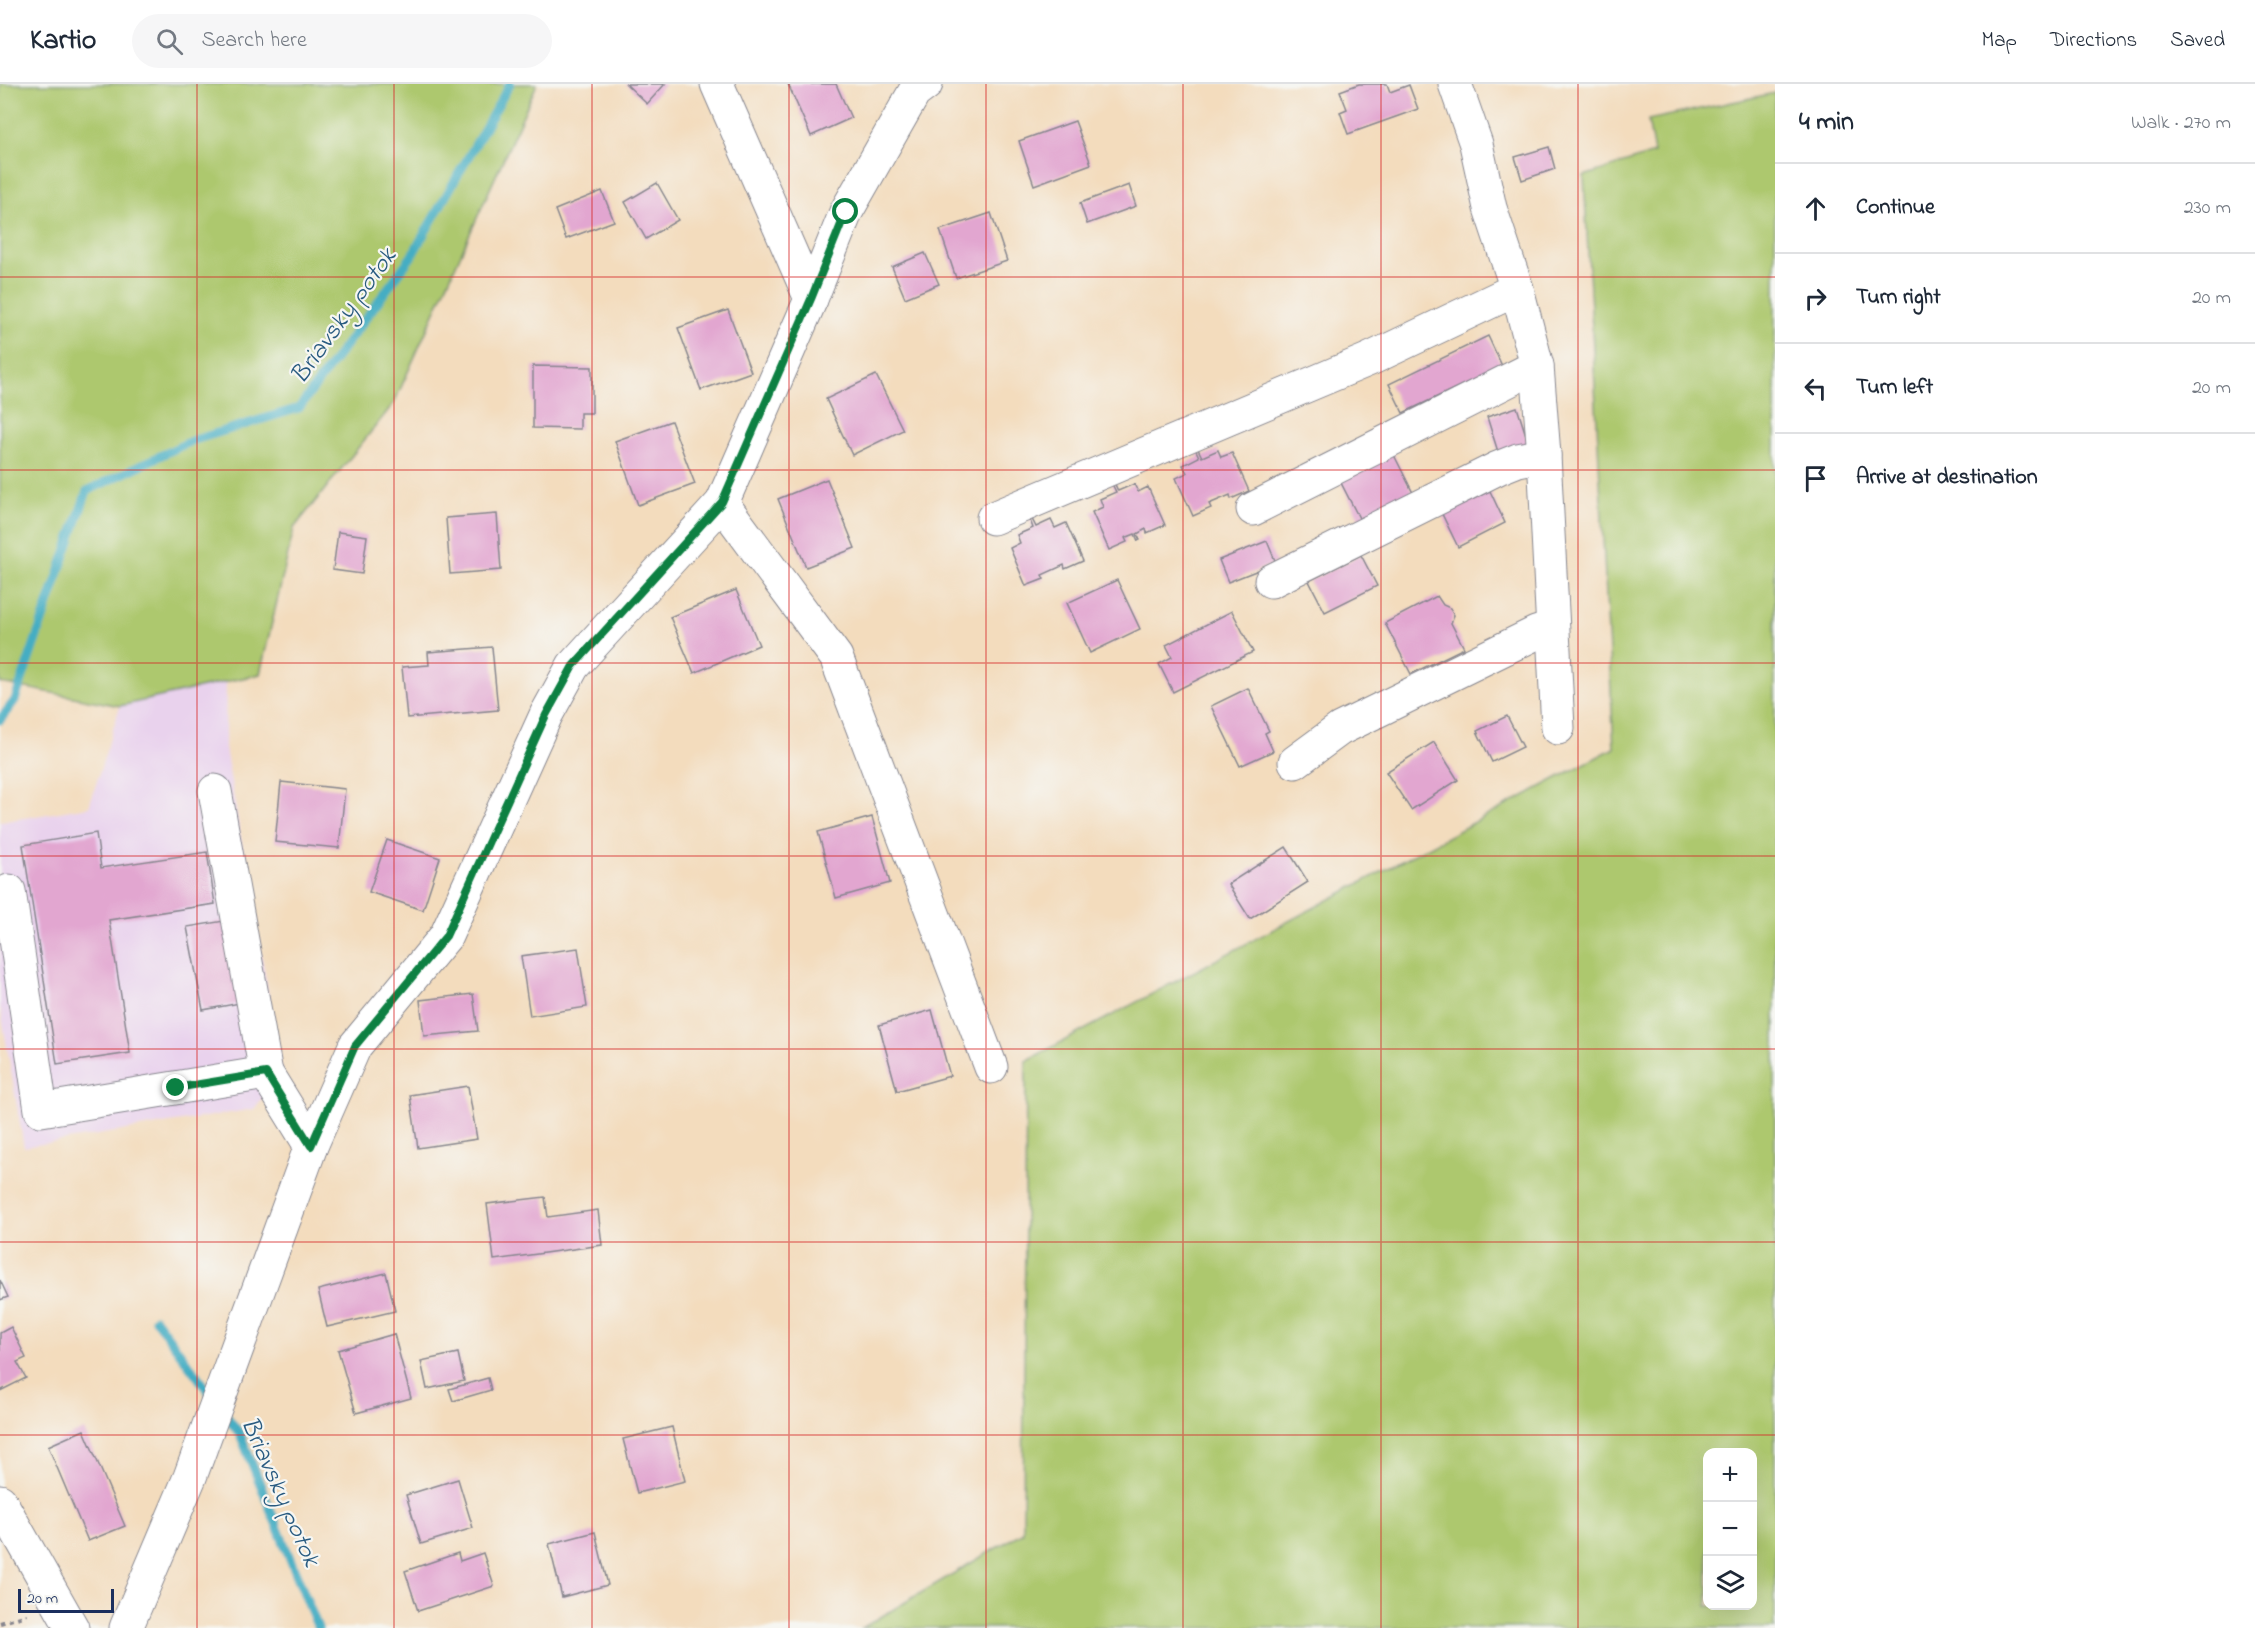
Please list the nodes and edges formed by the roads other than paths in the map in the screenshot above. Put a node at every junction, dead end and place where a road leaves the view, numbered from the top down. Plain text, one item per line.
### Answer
1 (717, 84) edge
2 (926, 84) edge
3 (1455, 84) edge
4 (1517, 289) junction
5 (811, 299) junction
6 (1537, 366) junction
7 (1544, 455) junction
8 (722, 502) junction
9 (1253, 509) dead end
10 (993, 518) dead end
11 (1271, 581) dead end
12 (1551, 628) junction
13 (1557, 728) dead end
14 (1295, 762) dead end
15 (215, 791) dead end
16 (9, 891) dead end
17 (991, 1067) dead end
18 (266, 1073) junction
19 (311, 1146) junction
20 (0, 1501) edge
21 (8, 1531) edge
22 (54, 1622) edge
23 (126, 1628) edge

1 - 5 street
2 - 5 street
3 - 4 street
4 - 6 street
4 - 10 street
5 - 8 street
6 - 7 street
6 - 9 street
7 - 11 street
7 - 12 street
8 - 17 street
8 - 19 street
12 - 13 street
12 - 14 street
15 - 18 street
16 - 18 street
18 - 19 street
19 - 23 street
20 - 21 street
21 - 22 street

